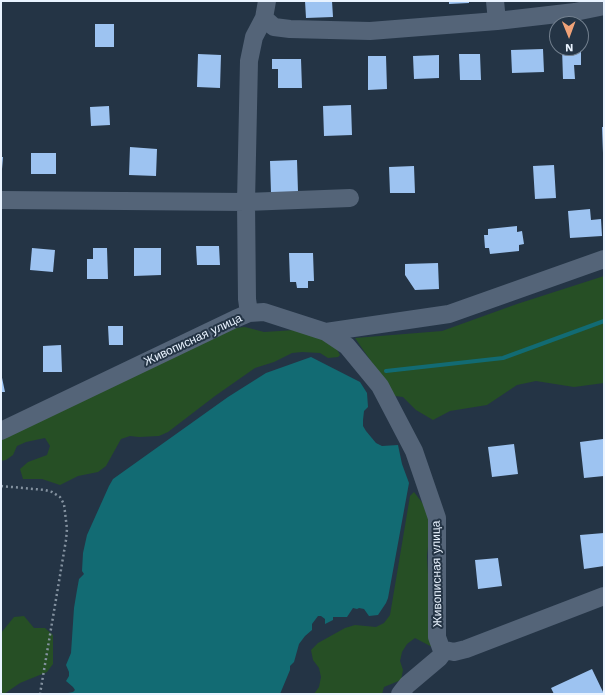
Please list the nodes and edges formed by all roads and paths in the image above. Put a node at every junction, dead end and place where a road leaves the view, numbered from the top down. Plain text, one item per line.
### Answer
1 (495, 1) edge
2 (604, 6) edge
3 (266, 9) edge
4 (498, 21) junction
5 (350, 198) dead end
6 (1, 200) edge
7 (246, 202) junction
8 (604, 259) edge
9 (249, 313) junction
10 (326, 332) junction
11 (1, 431) edge
12 (1, 486) edge
13 (604, 596) edge
14 (445, 650) junction
15 (403, 690) edge
16 (40, 694) edge

1 - 4 street
2 - 4 street
3 - 4 street
3 - 7 street
5 - 7 street
6 - 7 street
7 - 9 street
8 - 10 street
9 - 10 street, Живописная улица
9 - 11 street, Живописная улица
10 - 14 street, Живописная улица
12 - 16 path
13 - 14 street
14 - 15 street

